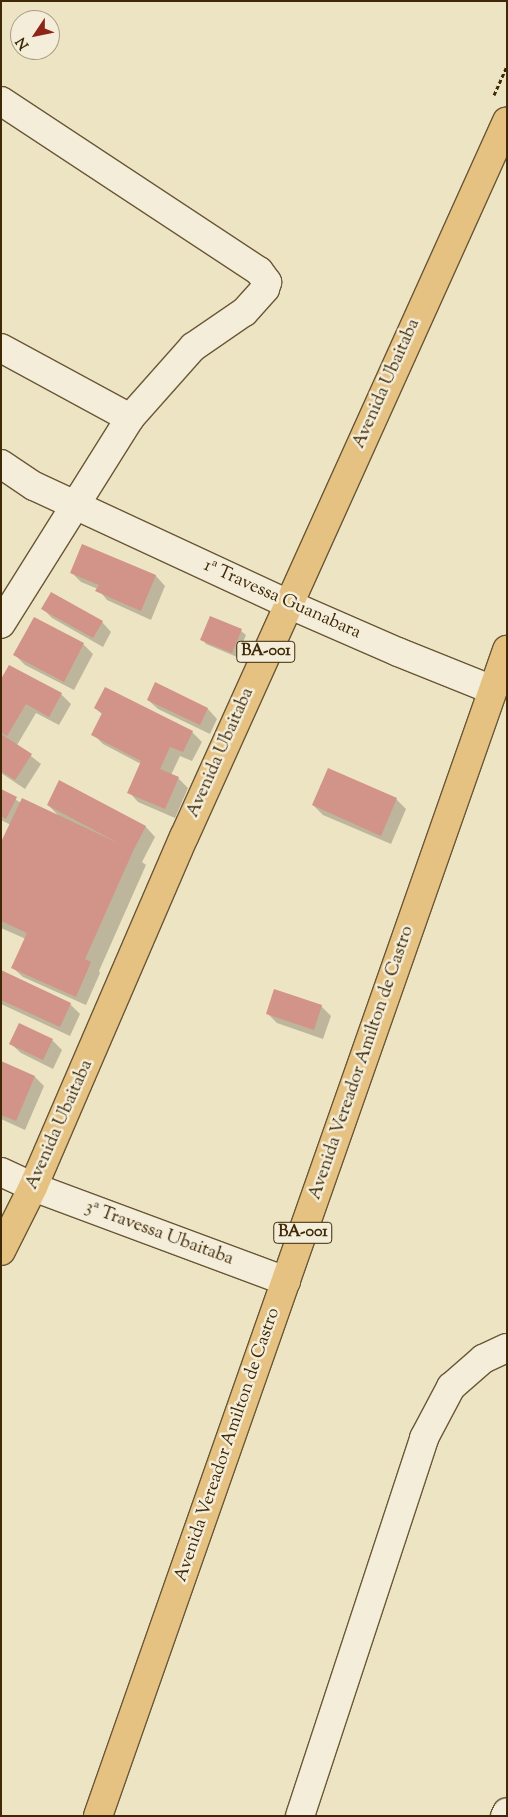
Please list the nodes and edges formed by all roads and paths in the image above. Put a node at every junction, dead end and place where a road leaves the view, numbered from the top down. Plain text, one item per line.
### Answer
1 (1, 101) edge
2 (507, 120) edge
3 (1, 348) edge
4 (130, 418) junction
5 (1, 464) edge
6 (74, 505) junction
7 (288, 604) junction
8 (1, 624) edge
9 (507, 650) edge
10 (493, 690) junction
11 (1, 1172) edge
12 (33, 1187) junction
13 (1, 1251) edge
14 (286, 1281) junction
15 (507, 1348) edge
16 (507, 1812) edge
17 (98, 1816) edge
18 (300, 1816) edge
19 (506, 1816) edge

1 - 4 street
2 - 7 main road, Avenida Ubaitaba / BA-001
3 - 4 street
4 - 6 street
5 - 6 street, 1ª Travessa Guanabara
6 - 7 street, 1ª Travessa Guanabara
6 - 8 street
7 - 10 street, 1ª Travessa Guanabara
7 - 12 main road, Avenida Ubaitaba / BA-001
9 - 10 main road, Avenida Vereador Amilton de Castro / BA-001
10 - 14 main road, Avenida Vereador Amilton de Castro / BA-001
11 - 12 street, 3ª Travessa Ubaitaba
12 - 13 main road, Avenida Ubaitaba / BA-001
12 - 14 street, 3ª Travessa Ubaitaba
14 - 17 main road, Avenida Vereador Amilton de Castro / BA-001
15 - 18 street
16 - 19 street

